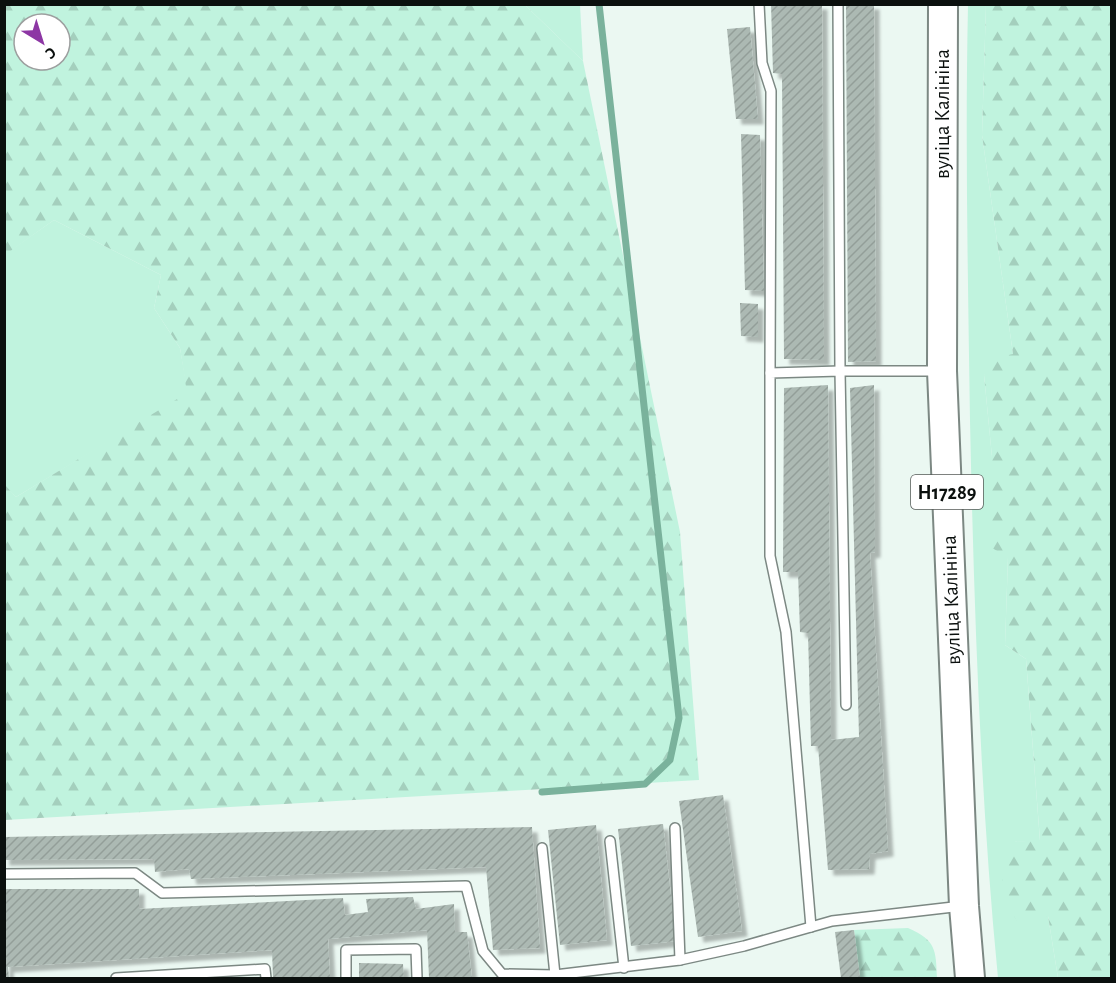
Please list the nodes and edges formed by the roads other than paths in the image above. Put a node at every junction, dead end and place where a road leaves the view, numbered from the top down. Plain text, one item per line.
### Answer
1 (759, 4) edge
2 (838, 4) edge
3 (943, 4) edge
4 (840, 371) junction
5 (942, 371) junction
6 (770, 373) junction
7 (846, 705) dead end
8 (675, 828) dead end
9 (610, 841) dead end
10 (542, 848) dead end
11 (4, 874) edge
12 (964, 906) junction
13 (811, 927) junction
14 (680, 960) junction
15 (624, 968) junction
16 (555, 975) junction
17 (116, 978) edge
18 (266, 978) edge
19 (346, 978) edge
20 (417, 978) edge
21 (970, 978) edge

1 - 6 lane
2 - 4 lane
3 - 5 main road, вуліца Калініна / Н17289
4 - 5 lane
4 - 6 lane
4 - 7 lane
5 - 12 main road, вуліца Калініна / Н17289
6 - 13 lane
8 - 14 lane
9 - 15 lane
10 - 16 lane
11 - 16 lane
12 - 13 lane
12 - 21 main road, вуліца Калініна / Н17289
13 - 14 lane
14 - 15 lane
15 - 16 lane
17 - 18 lane
19 - 20 lane

